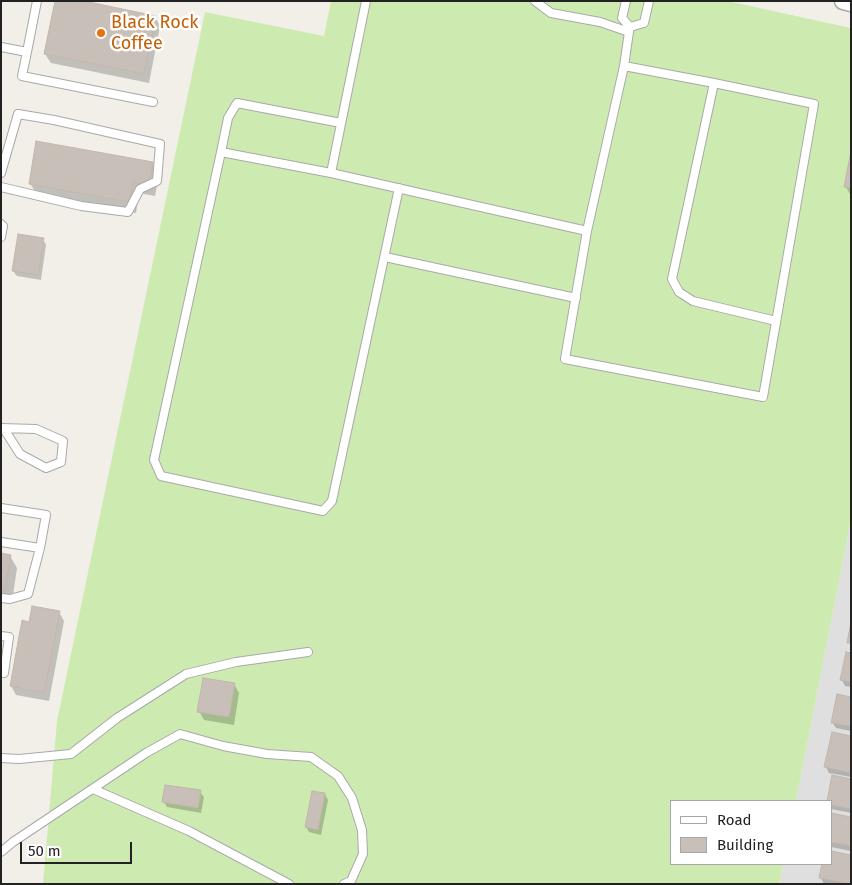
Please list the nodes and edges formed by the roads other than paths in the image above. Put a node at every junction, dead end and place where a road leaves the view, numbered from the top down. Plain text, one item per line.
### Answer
1 (38, 1) edge
2 (366, 1) edge
3 (535, 1) edge
4 (626, 1) edge
5 (649, 1) edge
6 (843, 1) edge
7 (851, 3) edge
8 (630, 29) junction
9 (1, 47) edge
10 (27, 52) junction
11 (624, 66) junction
12 (714, 83) junction
13 (153, 102) dead end
14 (341, 123) junction
15 (221, 152) junction
16 (331, 172) junction
17 (1, 173) edge
18 (1, 187) edge
19 (399, 188) junction
20 (1, 224) edge
21 (587, 230) junction
22 (1, 236) edge
23 (385, 257) junction
24 (576, 298) junction
25 (776, 321) junction
26 (2, 429) edge
27 (1, 508) edge
28 (1, 542) edge
29 (40, 548) junction
30 (1, 598) edge
31 (1, 636) edge
32 (308, 652) dead end
33 (4, 673) dead end
34 (1, 758) edge
35 (93, 789) junction
36 (1, 852) edge
37 (289, 884) edge
38 (344, 884) edge

1 - 10 lane
2 - 14 lane
3 - 8 lane
4 - 8 lane
5 - 8 lane
6 - 7 street
8 - 11 lane
9 - 10 lane
10 - 13 lane
11 - 12 lane
11 - 21 lane
12 - 25 lane
12 - 25 lane
14 - 15 lane
14 - 16 lane
15 - 16 lane
15 - 23 lane
16 - 19 lane
17 - 18 lane
19 - 21 lane
19 - 23 lane
20 - 22 lane
21 - 24 lane
23 - 24 lane
24 - 25 lane
26 - 26 lane
27 - 29 lane
28 - 29 lane
29 - 30 lane
31 - 33 lane
32 - 34 lane
35 - 36 lane
35 - 37 lane
35 - 38 lane

